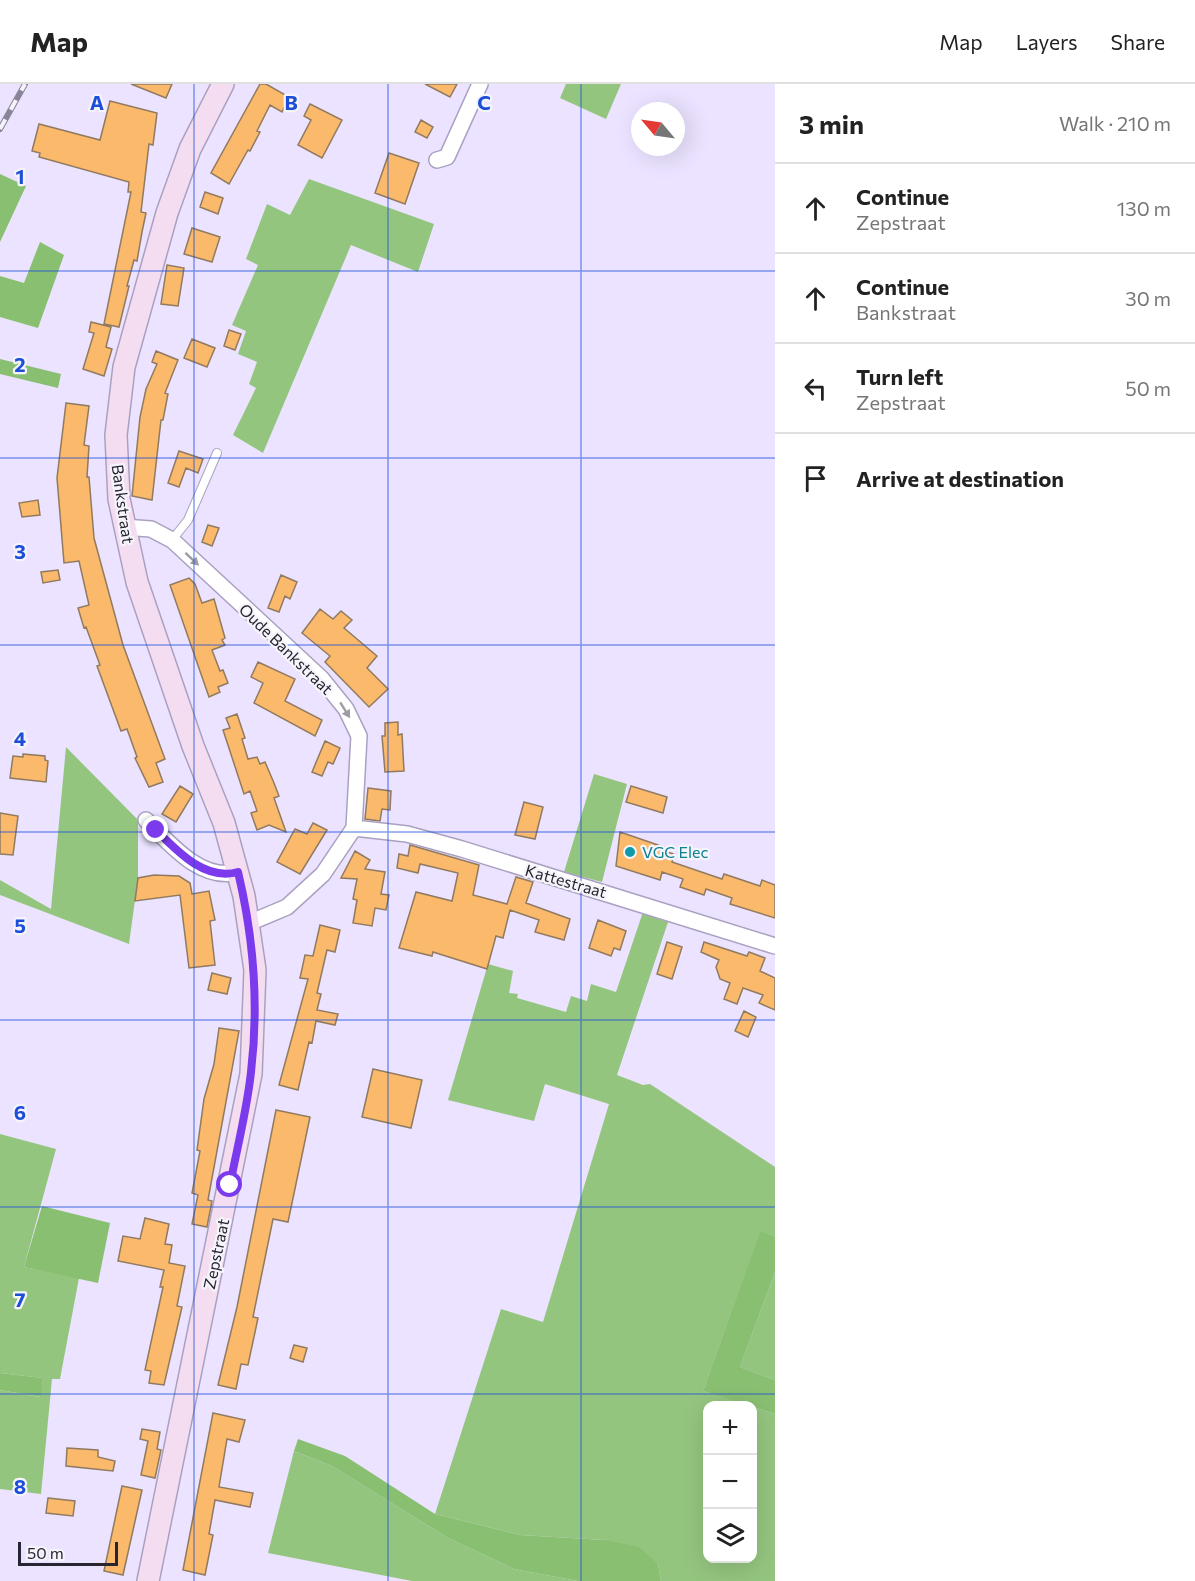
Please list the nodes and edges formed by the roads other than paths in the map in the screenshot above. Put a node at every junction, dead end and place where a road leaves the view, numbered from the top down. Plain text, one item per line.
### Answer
1 (223, 84) edge
2 (480, 84) edge
3 (437, 160) dead end
4 (217, 453) dead end
5 (123, 527) junction
6 (172, 540) junction
7 (146, 820) dead end
8 (354, 828) junction
9 (238, 872) junction
10 (249, 923) junction
11 (775, 946) edge
12 (148, 1581) edge

1 - 5 street, Bankstraat
2 - 3 street
4 - 6 lane
5 - 6 street, Oude Bankstraat
5 - 9 street, Bankstraat
6 -> 8 street, Oude Bankstraat
7 - 9 street
8 - 10 street
8 - 11 street, Kattestraat
9 - 10 street, Bankstraat
10 - 12 street, Zepstraat

